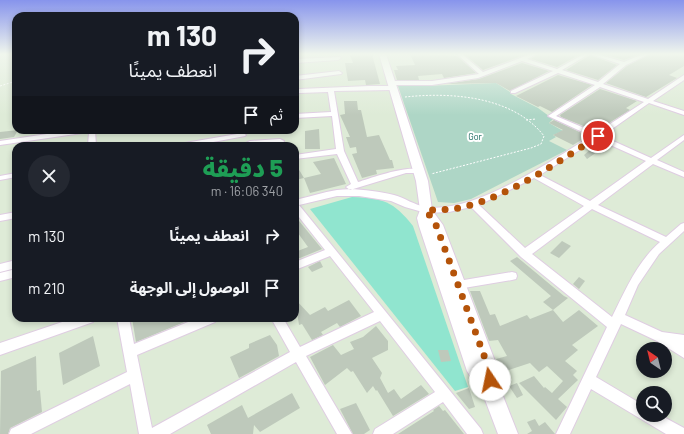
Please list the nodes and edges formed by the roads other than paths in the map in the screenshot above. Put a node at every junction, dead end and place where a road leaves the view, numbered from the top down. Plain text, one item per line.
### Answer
1 (319, 74) edge
2 (338, 74) edge
3 (351, 74) edge
4 (389, 74) edge
5 (552, 74) edge
6 (564, 74) edge
7 (612, 74) edge
8 (483, 75) edge
9 (299, 77) edge
10 (684, 77) edge
11 (599, 85) junction
12 (393, 86) junction
13 (331, 90) junction
14 (299, 91) dead end
15 (513, 92) dead end
16 (649, 100) junction
17 (684, 112) edge
18 (334, 114) junction
19 (299, 116) edge
20 (61, 134) edge
21 (232, 134) edge
22 (243, 134) edge
23 (598, 136) junction
24 (684, 137) edge
25 (280, 141) dead end
26 (197, 142) edge
27 (249, 142) edge
28 (270, 142) edge
29 (0, 143) edge
30 (340, 150) junction
31 (299, 157) edge
32 (652, 161) junction
33 (418, 171) junction
34 (534, 175) junction
35 (684, 175) edge
36 (12, 176) edge
37 (0, 178) edge
38 (356, 186) junction
39 (338, 193) junction
40 (299, 202) edge
41 (473, 204) junction
42 (590, 205) junction
43 (426, 210) junction
44 (299, 211) edge
45 (12, 216) edge
46 (0, 218) edge
47 (684, 226) edge
48 (666, 241) junction
49 (332, 251) junction
50 (525, 254) junction
51 (299, 264) edge
52 (12, 265) edge
53 (0, 268) edge
54 (12, 274) edge
55 (512, 276) dead end
56 (0, 277) edge
57 (458, 285) junction
58 (382, 314) junction
59 (79, 322) edge
60 (123, 322) edge
61 (201, 322) edge
62 (279, 322) edge
63 (616, 322) junction
64 (661, 337) junction
65 (684, 341) edge
66 (0, 350) edge
67 (130, 352) junction
68 (684, 352) edge
69 (298, 354) junction
70 (134, 374) junction
71 (589, 380) junction
72 (491, 391) junction
73 (444, 394) junction
74 (636, 409) edge
75 (659, 422) edge
76 (16, 434) edge
77 (146, 434) edge
78 (156, 434) edge
79 (345, 434) edge
80 (380, 434) edge
81 (476, 434) edge
82 (508, 434) edge
83 (563, 434) edge
84 (680, 434) edge

1 - 9 street
2 - 13 street
3 - 12 street
4 - 12 main road
5 - 15 street
6 - 11 street
7 - 11 street
8 - 12 street
10 - 16 street
11 - 16 street
11 - 23 street
12 - 33 main road
13 - 14 street
13 - 18 street
16 - 17 street
16 - 23 street
18 - 19 street
18 - 30 street
20 - 29 street
21 - 26 street
22 - 27 street
23 - 32 street
23 - 34 street
24 - 32 street
25 - 28 street
30 - 31 street
30 - 38 street
32 - 35 street
32 - 42 street
33 - 38 street
33 - 43 main road
34 - 41 street
34 - 42 street
36 - 37 street
38 - 39 street
39 - 40 street
39 - 43 street
41 - 43 street
41 - 50 street
42 - 48 street
42 - 50 street
43 - 57 main road
43 - 72 main road
44 - 49 street
45 - 46 street
47 - 48 street
48 - 63 street
49 - 51 street
49 - 58 street
50 - 63 street
52 - 53 street
54 - 56 street
55 - 57 street
57 - 72 main road
58 - 69 street
58 - 73 street
59 - 66 street
60 - 67 street
61 - 67 street
62 - 69 street
63 - 64 street
63 - 71 street
64 - 65 street
64 - 68 street
67 - 70 street
69 - 78 street
69 - 79 street
70 - 76 street
70 - 77 street
71 - 74 street
71 - 83 street
72 - 82 main road
73 - 80 street
73 - 81 street
75 - 84 street

